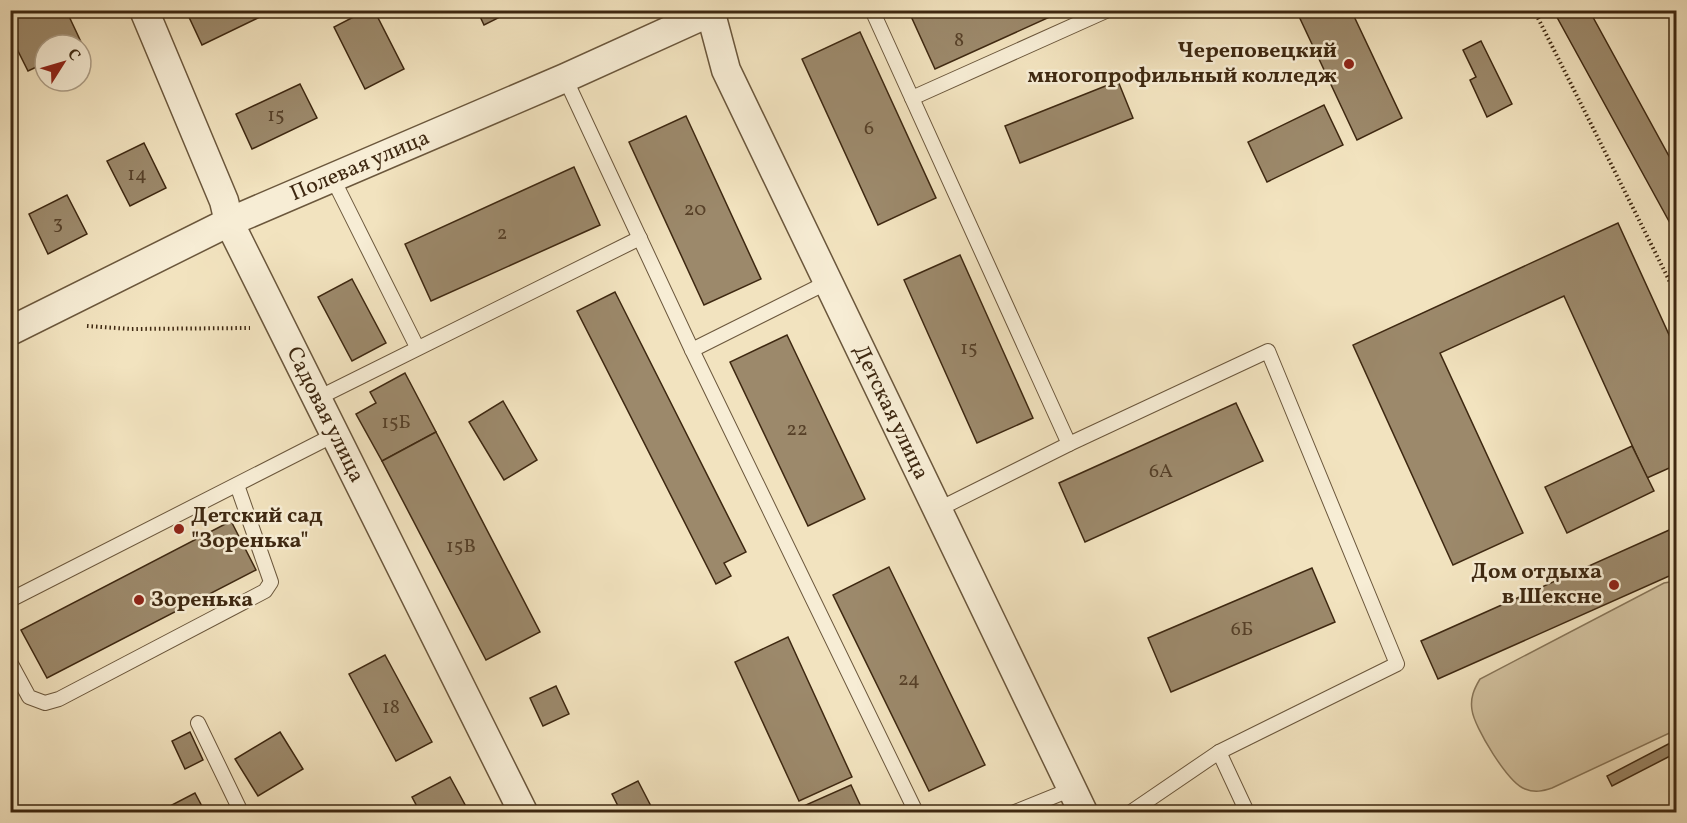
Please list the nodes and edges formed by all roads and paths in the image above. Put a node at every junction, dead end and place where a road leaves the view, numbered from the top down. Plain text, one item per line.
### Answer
1 (144, 10) edge
2 (872, 10) edge
3 (1108, 10) edge
4 (1534, 10) edge
5 (712, 11) edge
6 (565, 78) junction
7 (912, 98) junction
8 (332, 177) junction
9 (229, 222) junction
10 (640, 238) junction
11 (826, 283) junction
12 (1677, 294) edge
13 (46, 314) junction
14 (278, 321) junction
15 (10, 331) edge
16 (417, 347) junction
17 (692, 350) junction
18 (316, 399) junction
19 (334, 435) junction
20 (1069, 444) junction
21 (237, 485) junction
22 (937, 510) junction
23 (10, 600) edge
24 (10, 662) edge
25 (198, 723) dead end
26 (1219, 752) junction
27 (1078, 801) edge
28 (241, 813) edge
29 (523, 813) edge
30 (916, 813) edge
31 (1015, 813) edge
32 (1131, 813) edge
33 (1247, 813) edge

1 - 9 street, Садовая улица
2 - 7 lane
3 - 7 lane
4 - 12 path
5 - 6 street, Полевая улица
5 - 11 street, Детская улица
6 - 8 street, Полевая улица
6 - 10 lane
7 - 20 lane
8 - 9 street, Полевая улица
8 - 16 lane
9 - 13 street, Полевая улица
9 - 14 street, Садовая улица
10 - 16 lane
10 - 17 lane
11 - 17 lane
11 - 22 street, Детская улица
13 - 14 path
13 - 15 street, Полевая улица
14 - 18 street, Садовая улица
16 - 18 lane
17 - 30 lane
18 - 19 street, Садовая улица
19 - 21 lane
19 - 29 street, Садовая улица
20 - 22 lane
20 - 26 lane
21 - 23 lane
21 - 24 lane
22 - 27 street, Детская улица
25 - 28 lane
26 - 32 lane
26 - 33 lane
27 - 31 lane

